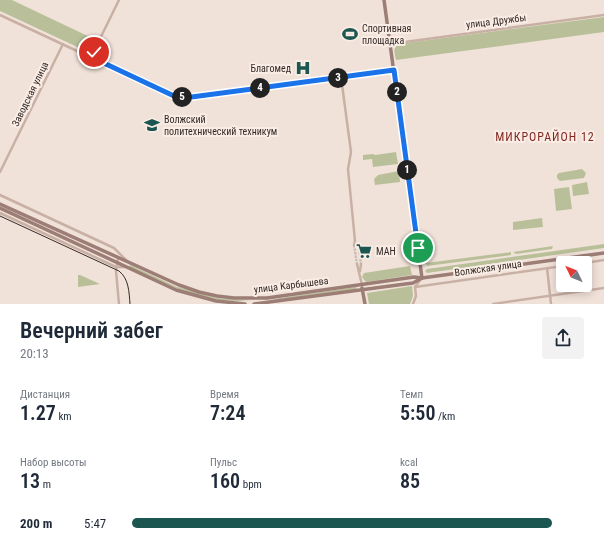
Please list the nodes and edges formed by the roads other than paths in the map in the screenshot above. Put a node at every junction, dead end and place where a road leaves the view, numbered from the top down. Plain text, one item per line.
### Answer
1 (119, 0) edge
2 (384, 0) edge
3 (0, 15) edge
4 (604, 15) edge
5 (63, 44) junction
6 (390, 44) junction
7 (91, 57) junction
8 (394, 70) junction
9 (341, 77) junction
10 (0, 172) edge
11 (0, 195) edge
12 (0, 204) edge
13 (0, 208) edge
14 (0, 213) edge
15 (356, 241) junction
16 (354, 245) tunnel mouth
17 (358, 245) tunnel mouth
18 (604, 253) edge
19 (604, 260) edge
20 (117, 262) junction
21 (128, 262) junction
22 (592, 262) edge
23 (357, 264) tunnel mouth
24 (361, 264) tunnel mouth
25 (556, 267) edge
26 (547, 268) junction
27 (420, 269) junction
28 (360, 272) junction
29 (414, 277) junction
30 (422, 278) junction
31 (362, 284) junction
32 (415, 287) junction
33 (604, 288) edge
34 (362, 289) junction
35 (550, 296) junction
36 (119, 304) edge
37 (245, 304) edge
38 (254, 304) edge
39 (365, 304) edge
40 (413, 304) edge
41 (493, 304) edge
42 (551, 304) edge

1 - 7 street
2 - 6 street
3 - 5 street
4 - 6 street, улица Дружбы
5 - 7 street
5 - 10 street, Заводская улица
6 - 8 street
7 - 9 street
8 - 9 street
8 - 27 street
9 - 15 street
11 - 21 street, улица Карбышева
12 - 20 street, улица Карбышева
13 - 20 street, улица Карбышева
14 - 20 street, улица Карбышева
15 - 16 street
15 - 17 street
18 - 30 street, улица Карбышева
19 - 22 street
20 - 21 street, улица Карбышева
20 - 36 street
20 - 37 street, улица Карбышева
21 - 31 street, улица Карбышева
23 - 28 street
24 - 28 street
25 - 26 street, Волжская улица
26 - 32 street, Волжская улица
26 - 35 street
27 - 29 street
27 - 30 street
28 - 31 street
29 - 30 street, улица Карбышева
29 - 31 street, улица Карбышева
30 - 32 street
30 - 34 street, улица Карбышева
31 - 34 street
32 - 40 street
33 - 35 street
34 - 38 street, улица Карбышева
34 - 39 street
35 - 41 street
35 - 42 street

